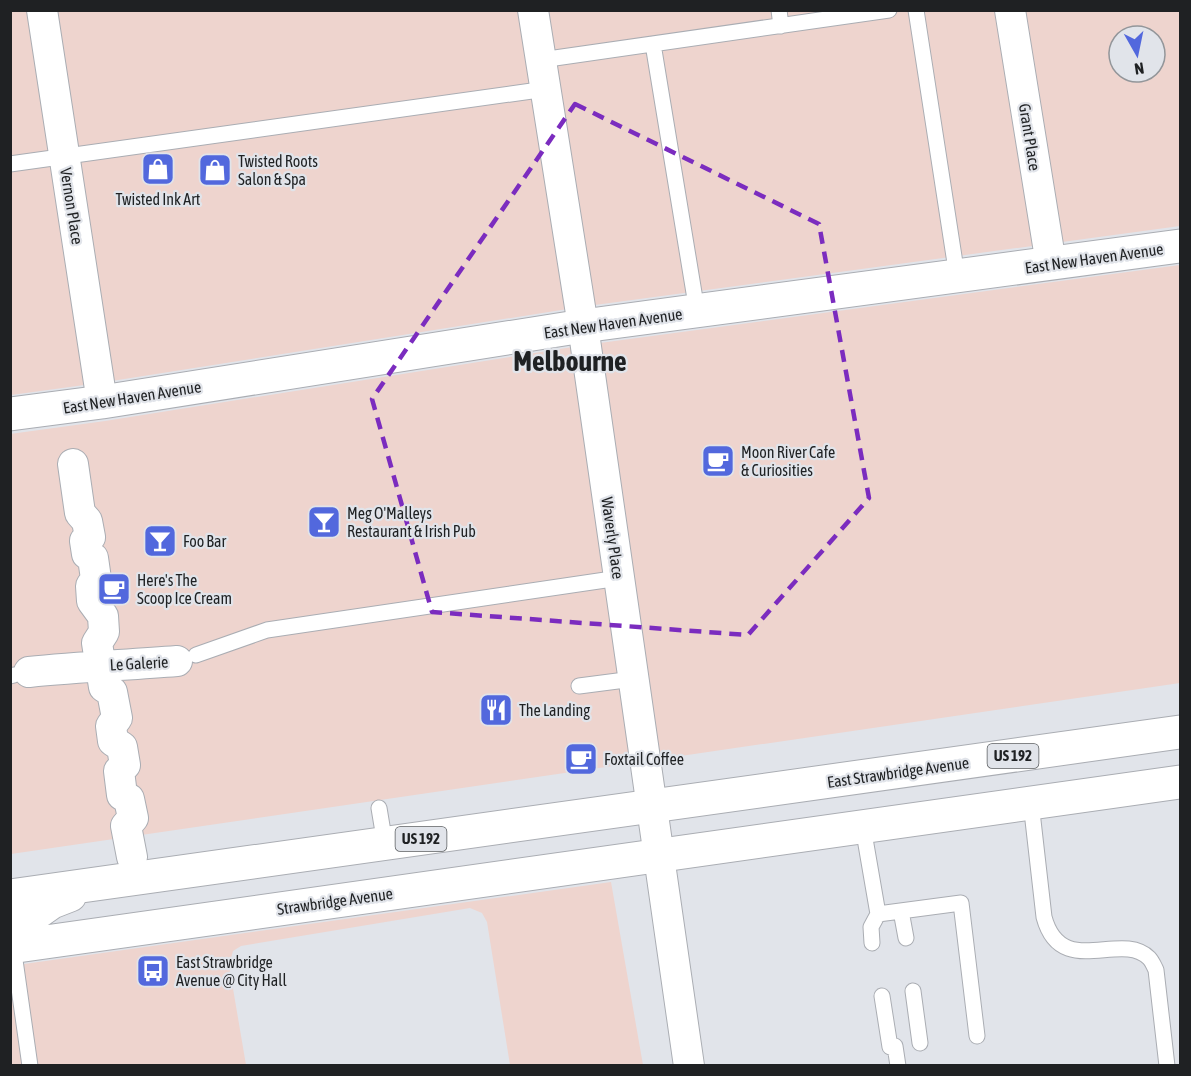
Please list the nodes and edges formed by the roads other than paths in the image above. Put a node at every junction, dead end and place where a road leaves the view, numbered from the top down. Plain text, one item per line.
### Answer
1 (42, 10) edge
2 (533, 10) edge
3 (889, 10) edge
4 (916, 10) edge
5 (1010, 10) edge
6 (780, 18) edge
7 (653, 44) junction
8 (541, 60) junction
9 (546, 89) junction
10 (64, 156) junction
11 (10, 164) edge
12 (1180, 246) edge
13 (1051, 264) junction
14 (957, 276) junction
15 (697, 311) junction
16 (583, 326) junction
17 (102, 402) junction
18 (10, 414) edge
19 (73, 464) dead end
20 (619, 578) junction
21 (187, 658) joint
22 (101, 665) junction
23 (18, 674) edge
24 (633, 679) junction
25 (579, 686) dead end
26 (1180, 732) edge
27 (1180, 782) edge
28 (1031, 803) junction
29 (379, 808) dead end
30 (652, 808) junction
31 (863, 827) junction
32 (385, 844) junction
33 (132, 856) dead end
34 (659, 856) junction
35 (97, 884) junction
36 (10, 896) edge
37 (901, 911) junction
38 (878, 914) junction
39 (906, 938) dead end
40 (872, 943) dead end
41 (12, 946) edge
42 (913, 991) dead end
43 (882, 996) dead end
44 (977, 1036) dead end
45 (920, 1043) dead end
46 (30, 1065) edge
47 (689, 1065) edge
48 (898, 1065) edge
49 (1167, 1065) edge

1 - 10 street, Vernon Place
2 - 8 street, Waverly Place
3 - 6 lane
4 - 14 lane
5 - 13 street, Grant Place
6 - 7 lane
7 - 8 lane
7 - 15 lane
8 - 9 street, Waverly Place
9 - 10 lane
9 - 16 street, Waverly Place
10 - 11 lane
10 - 17 street, Vernon Place
12 - 13 main road, East New Haven Avenue
13 - 14 main road, East New Haven Avenue
14 - 15 main road, East New Haven Avenue
15 - 16 main road, East New Haven Avenue
16 - 17 main road, East New Haven Avenue
16 - 20 street, Waverly Place
17 - 18 main road, East New Haven Avenue
19 - 22 street, Le Galerie
20 - 21 lane
20 - 24 street, Waverly Place
21 - 22 street, Le Galerie
22 - 23 street, Le Galerie
22 - 33 street, Le Galerie
24 - 25 lane
24 - 30 street, Waverly Place
26 - 30 main road, East Strawbridge Avenue / US 192
27 - 28 main road
28 - 31 main road
28 - 49 lane
29 - 32 lane
30 - 32 main road, US 192
30 - 34 street, Waverly Place
31 - 34 main road
31 - 38 lane
32 - 35 main road, US 192
34 - 41 main road, Strawbridge Avenue
34 - 47 street, Waverly Place
35 - 36 main road, US 192
35 - 41 main road
37 - 38 lane
37 - 39 lane
37 - 44 lane
38 - 40 lane
41 - 46 lane
42 - 45 lane
43 - 48 lane

